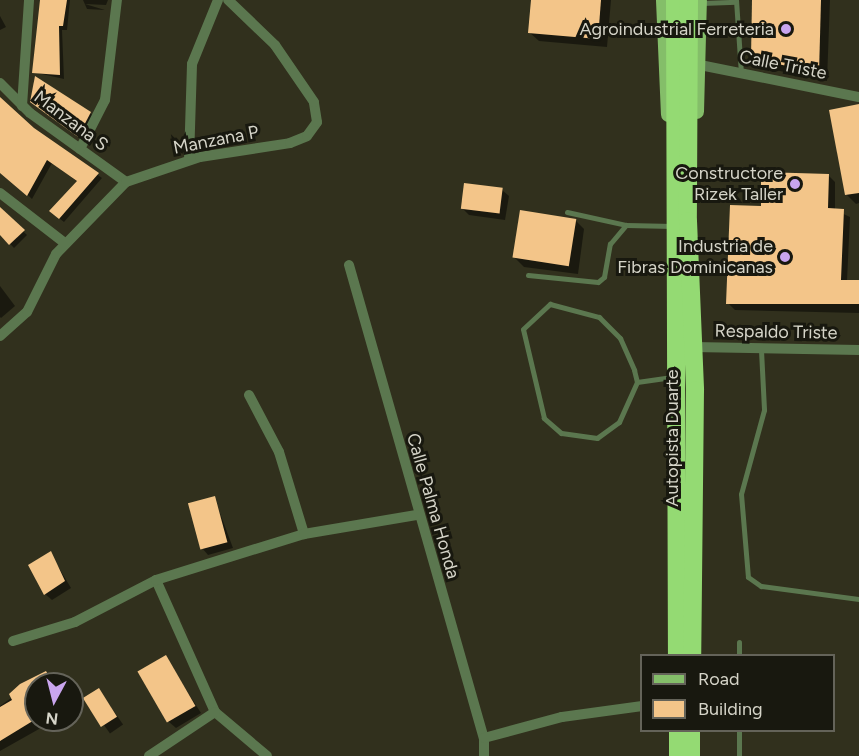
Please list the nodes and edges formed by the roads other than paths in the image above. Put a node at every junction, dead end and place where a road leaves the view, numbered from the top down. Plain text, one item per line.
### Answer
1 (29, 0) edge
2 (117, 0) edge
3 (218, 0) edge
4 (228, 0) edge
5 (663, 0) edge
6 (675, 0) edge
7 (696, 1) edge
8 (736, 1) edge
9 (700, 66) junction
10 (741, 73) junction
11 (0, 83) edge
12 (859, 97) edge
13 (22, 106) junction
14 (80, 149) junction
15 (189, 160) junction
16 (126, 182) junction
17 (0, 193) edge
18 (567, 212) dead end
19 (679, 223) junction
20 (626, 225) junction
21 (66, 244) junction
22 (349, 265) dead end
23 (528, 275) dead end
24 (0, 336) edge
25 (693, 347) junction
26 (761, 350) junction
27 (859, 350) edge
28 (675, 377) junction
29 (637, 382) junction
30 (249, 395) dead end
31 (416, 514) junction
32 (304, 534) junction
33 (156, 580) junction
34 (859, 599) edge
35 (13, 641) dead end
36 (739, 642) dead end
37 (677, 654) edge
38 (692, 654) edge
39 (739, 654) edge
40 (640, 706) edge
41 (215, 712) junction
42 (678, 732) edge
43 (691, 732) edge
44 (739, 732) edge
45 (483, 747) edge
46 (149, 756) edge
47 (267, 756) edge
48 (473, 756) edge
49 (678, 756) edge
50 (691, 756) edge
51 (739, 756) edge

1 - 13 street
2 - 14 street
3 - 15 street
4 - 15 street, Manzana P
5 - 19 main road
6 - 19 highway
7 - 8 lane
7 - 9 main road
7 - 19 highway
8 - 10 lane
9 - 10 street, Calle Triste
9 - 19 main road
10 - 12 street, Calle Triste
11 - 13 street, Manzana S
13 - 14 street, Manzana S
14 - 16 street, Manzana S
15 - 16 street, Manzana P
16 - 21 street, Manzana P
17 - 21 street
18 - 20 lane
19 - 20 lane
19 - 25 highway, Autopista Duarte
19 - 28 highway, Autopista Duarte
20 - 23 lane
21 - 24 street, Manzana P
22 - 31 street, Calle Palma Honda
25 - 26 street, Respaldo Triste
25 - 38 highway, Autopista Duarte
26 - 27 street, Respaldo Triste
26 - 34 lane
28 - 29 lane
28 - 37 highway, Autopista Duarte
29 - 29 lane
30 - 32 street
31 - 32 street
31 - 45 street, Calle Palma Honda
32 - 33 street
33 - 35 street
33 - 41 street
36 - 39 lane
40 - 45 street
41 - 46 street
41 - 47 street
42 - 49 highway
43 - 50 highway
44 - 51 lane
45 - 48 street

